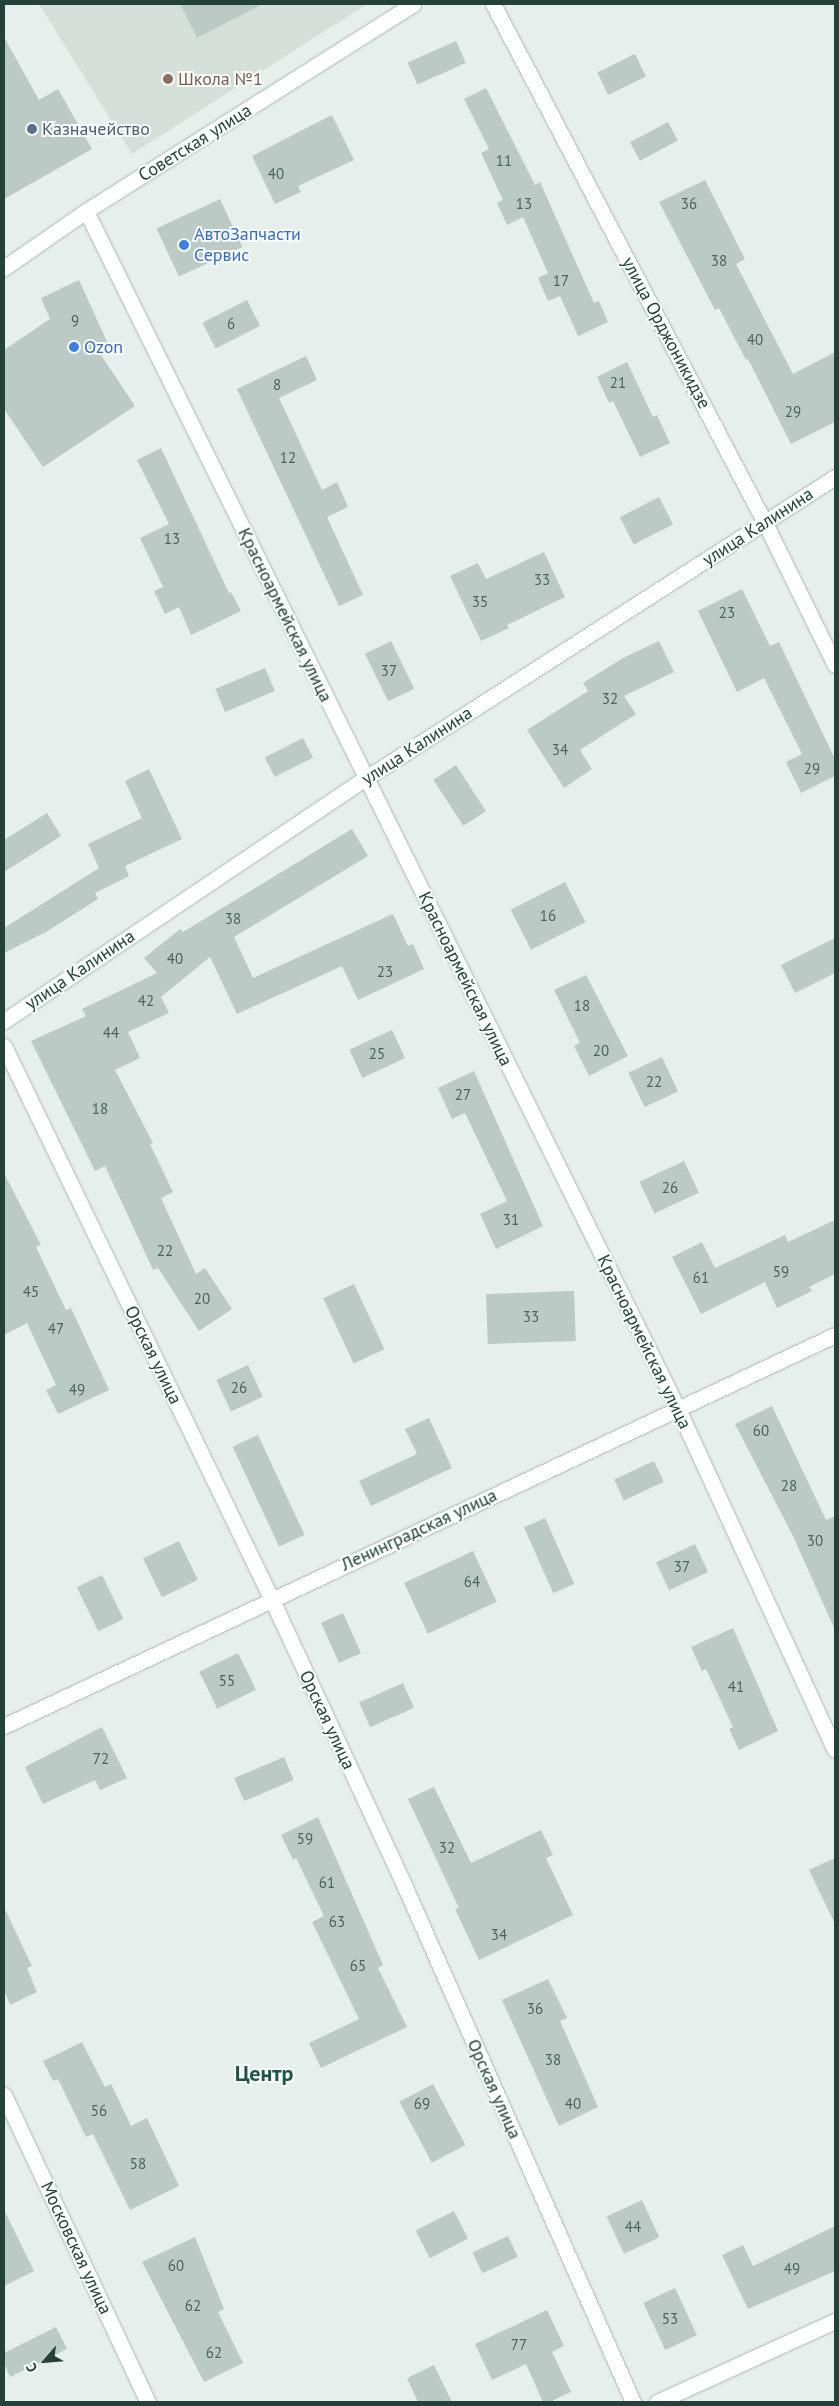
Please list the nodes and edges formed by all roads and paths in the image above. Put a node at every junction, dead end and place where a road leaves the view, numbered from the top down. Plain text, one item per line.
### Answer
1 (413, 4) edge
2 (493, 4) edge
3 (86, 211) junction
4 (4, 268) edge
5 (835, 477) edge
6 (765, 523) junction
7 (835, 665) edge
8 (366, 778) junction
9 (4, 1021) edge
10 (4, 1046) edge
11 (835, 1335) edge
12 (678, 1409) junction
13 (271, 1598) junction
14 (4, 1726) edge
15 (835, 1750) edge
16 (4, 2094) edge
17 (835, 2321) edge
18 (148, 2402) edge
19 (633, 2402) edge
20 (657, 2402) edge

1 - 3 street, Советская улица
2 - 6 street, улица Орджоникидзе
3 - 4 street, Советская улица
3 - 8 street, Красноармейская улица
5 - 6 street, улица Калинина
6 - 7 street, улица Орджоникидзе
6 - 8 street, улица Калинина
8 - 9 street, улица Калинина
8 - 12 street, Красноармейская улица
10 - 13 street, Орская улица
11 - 12 street, Ленинградская улица
12 - 13 street, Ленинградская улица
12 - 15 street, Красноармейская улица
13 - 14 street, Ленинградская улица
13 - 19 street, Орская улица
16 - 18 street, Московская улица
17 - 20 street

